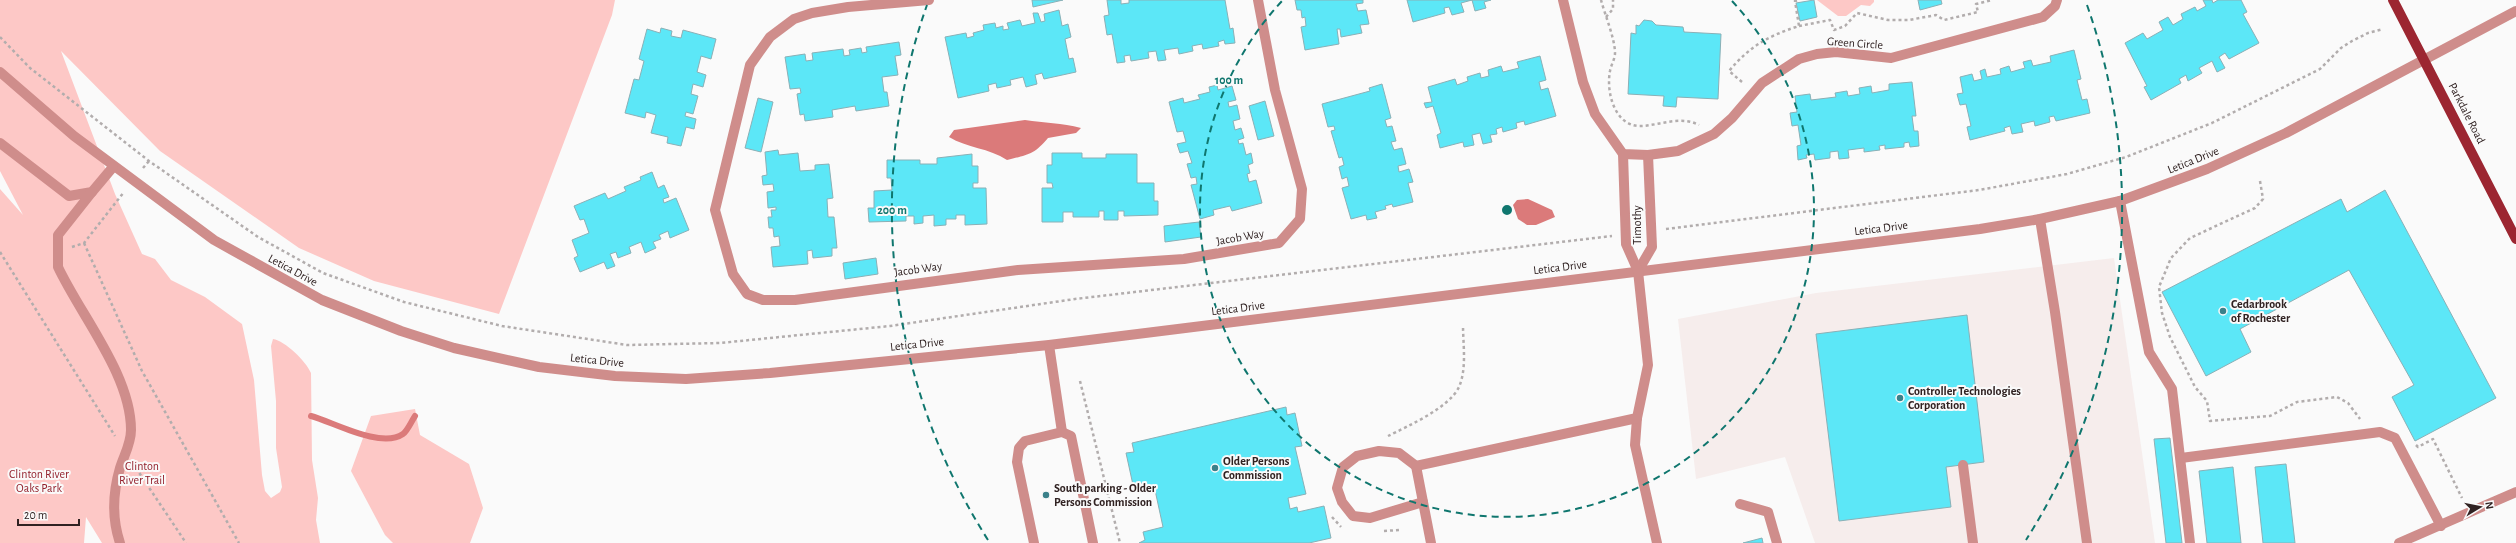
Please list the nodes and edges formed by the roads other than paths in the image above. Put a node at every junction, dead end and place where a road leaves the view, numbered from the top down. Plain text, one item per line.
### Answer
1 (929, 0) edge
2 (1258, 0) edge
3 (1563, 0) edge
4 (2057, 0) edge
5 (2394, 0) edge
6 (2516, 11) edge
7 (2425, 58) junction
8 (0, 72) edge
9 (0, 143) edge
10 (1623, 154) junction
11 (1648, 155) junction
12 (113, 166) junction
13 (92, 192) junction
14 (2120, 201) junction
15 (2040, 219) junction
16 (2516, 239) edge
17 (1638, 270) junction
18 (1049, 345) junction
19 (1637, 418) junction
20 (1062, 432) junction
21 (2181, 458) junction
22 (1963, 465) dead end
23 (1416, 466) junction
24 (2516, 492) edge
25 (1423, 502) junction
26 (1740, 504) dead end
27 (2442, 526) junction
28 (120, 543) edge
29 (1034, 543) edge
30 (1093, 543) edge
31 (1431, 543) edge
32 (1657, 543) edge
33 (1777, 543) edge
34 (1973, 543) edge
35 (2086, 543) edge
36 (2190, 543) edge
37 (2399, 543) edge

1 - 2 street, Jacob Way
3 - 10 street
4 - 11 street, Green Circle
5 - 7 main road, Parkdale Road
6 - 7 street, Letica Drive
7 - 14 street, Letica Drive
7 - 16 main road, Parkdale Road
8 - 12 street, Letica Drive
9 - 13 street
10 - 11 street
10 - 17 street, Timothy
11 - 17 street, Timothy
12 - 13 street
12 - 18 street, Letica Drive
13 - 28 street
14 - 15 street, Letica Drive
14 - 21 street
15 - 17 street, Letica Drive
15 - 35 street
17 - 18 street, Letica Drive
17 - 19 street
18 - 20 street
19 - 23 street
19 - 32 street
20 - 29 street
20 - 30 street
21 - 27 street
21 - 36 street
22 - 34 street
23 - 25 street
23 - 25 street
24 - 27 street
25 - 31 street
26 - 33 street
27 - 37 street

